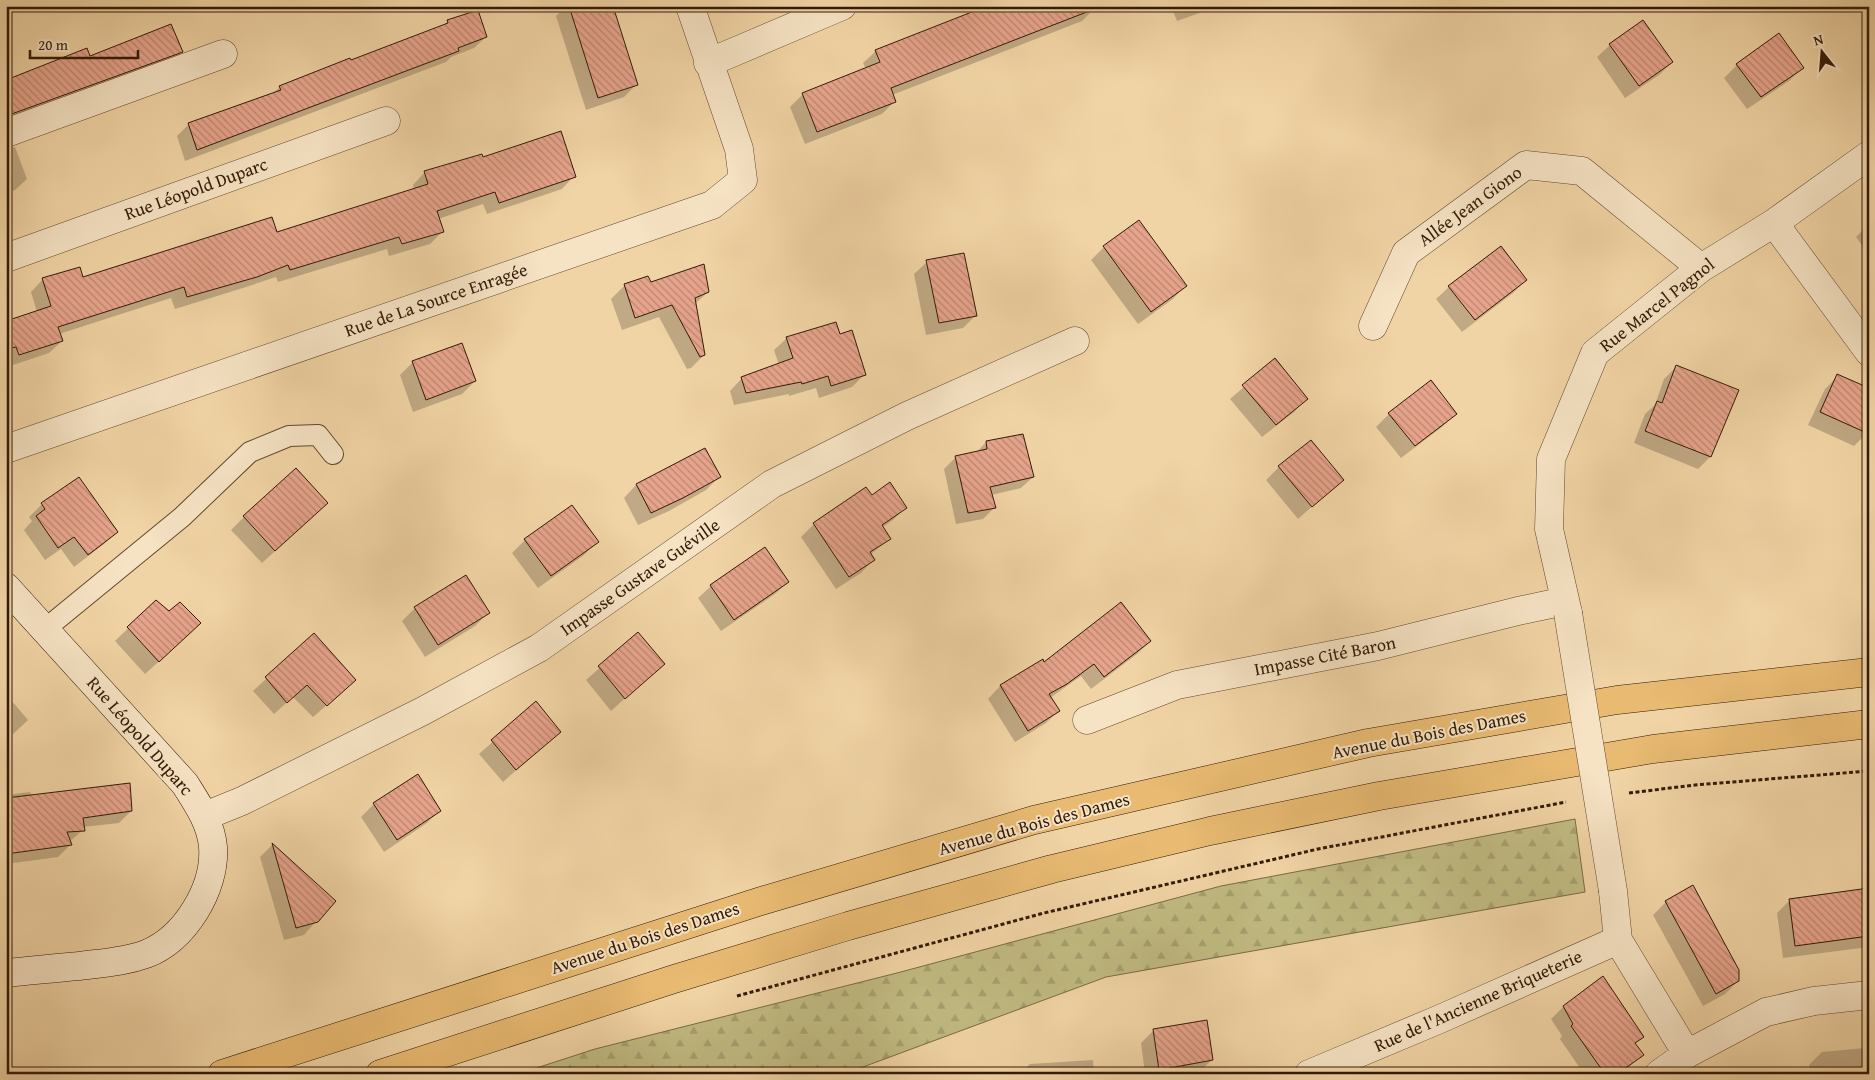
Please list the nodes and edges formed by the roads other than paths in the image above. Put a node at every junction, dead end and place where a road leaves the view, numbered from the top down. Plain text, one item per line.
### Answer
1 (690, 6) edge
2 (842, 6) edge
3 (223, 54) dead end
4 (708, 63) junction
5 (386, 121) dead end
6 (6, 133) edge
7 (1869, 155) edge
8 (1774, 223) junction
9 (6, 258) edge
10 (1701, 268) junction
11 (1372, 326) dead end
12 (1075, 341) dead end
13 (1869, 352) edge
14 (6, 449) edge
15 (333, 454) dead end
16 (6, 587) edge
17 (1567, 607) junction
18 (44, 630) junction
19 (1869, 672) edge
20 (1087, 720) dead end
21 (1869, 724) edge
22 (205, 816) junction
23 (1618, 940) junction
24 (6, 973) edge
25 (1869, 995) edge
26 (1687, 1054) junction
27 (222, 1074) edge
28 (380, 1074) edge
29 (1309, 1074) edge
30 (1659, 1074) edge

1 - 4 street, Rue de La Source Enragée
2 - 4 street
3 - 6 street
4 - 14 street, Rue de La Source Enragée
5 - 9 street, Rue Léopold Duparc
7 - 8 street, Rue Marcel Pagnol
8 - 10 street, Rue Marcel Pagnol
8 - 13 street
10 - 11 street, Allée Jean Giono
10 - 17 street, Rue Marcel Pagnol
12 - 22 street, Impasse Gustave Guéville
15 - 18 lane
16 - 18 street, Rue Léopold Duparc
17 - 20 street, Impasse Cité Baron
17 - 23 street, Rue Marcel Pagnol, bridge
18 - 22 street, Rue Léopold Duparc
19 - 27 highway, Avenue du Bois des Dames
21 - 28 highway
22 - 24 street, Rue Léopold Duparc
23 - 26 street
23 - 29 street, Rue de l'Ancienne Briqueterie
25 - 26 street
26 - 30 street

